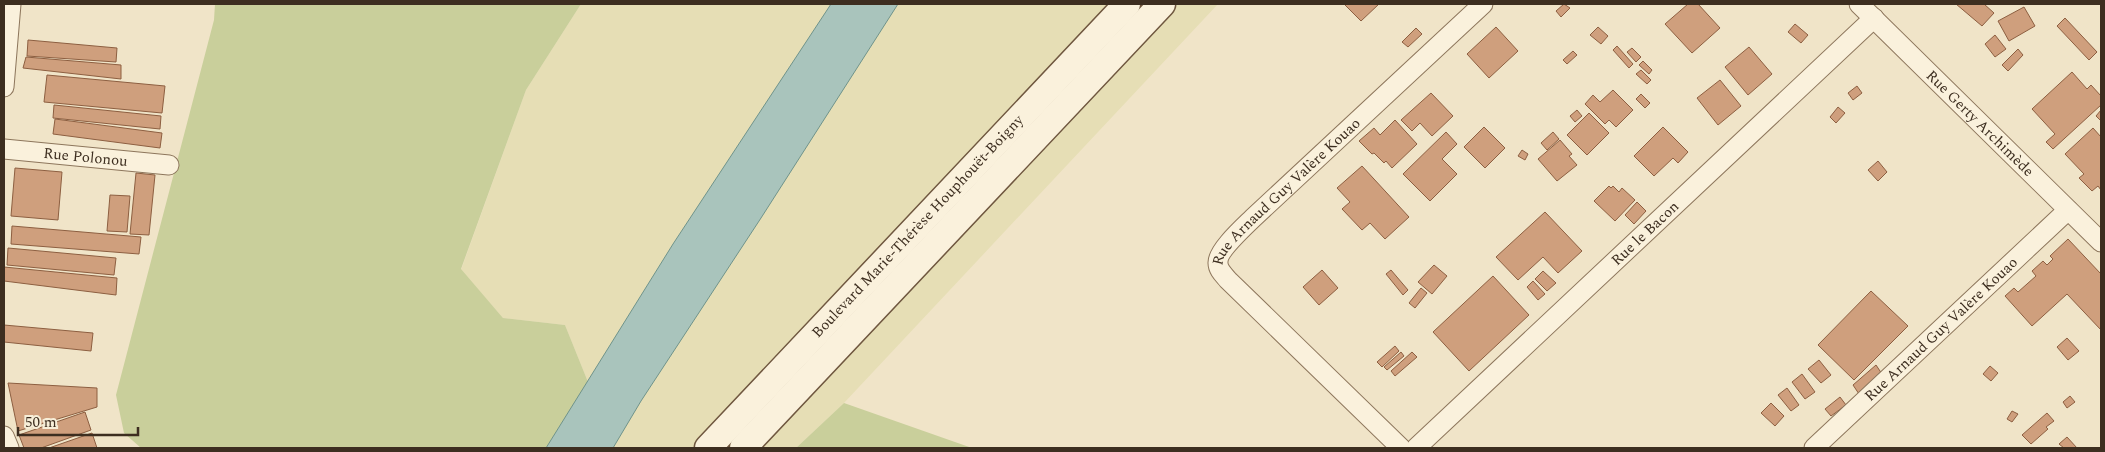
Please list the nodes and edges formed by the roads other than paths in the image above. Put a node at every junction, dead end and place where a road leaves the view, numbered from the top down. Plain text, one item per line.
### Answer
1 (11, 4) edge
2 (1127, 4) edge
3 (1162, 4) edge
4 (1483, 4) edge
5 (1859, 4) edge
6 (1874, 18) junction
7 (4, 87) edge
8 (4, 149) edge
9 (169, 165) dead end
10 (2068, 210) junction
11 (2101, 242) edge
12 (4, 436) edge
13 (9, 448) edge
14 (708, 448) edge
15 (743, 448) edge
16 (1401, 448) edge
17 (1416, 448) edge
18 (1814, 448) edge

1 - 7 street
2 - 14 main road, Boulevard Marie-Thérèse Houphouët-Boigny
3 - 15 main road, Boulevard Marie-Thérèse Houphouët-Boigny
4 - 16 street, Rue Arnaud Guy Valère Kouao
5 - 6 street, Rue Gerty Archimède
6 - 10 street, Rue Gerty Archimède
6 - 17 street, Rue le Bacon
8 - 9 street, Rue Polonou
10 - 11 street, Rue Gerty Archimède
10 - 18 street, Rue Arnaud Guy Valère Kouao
12 - 13 street

